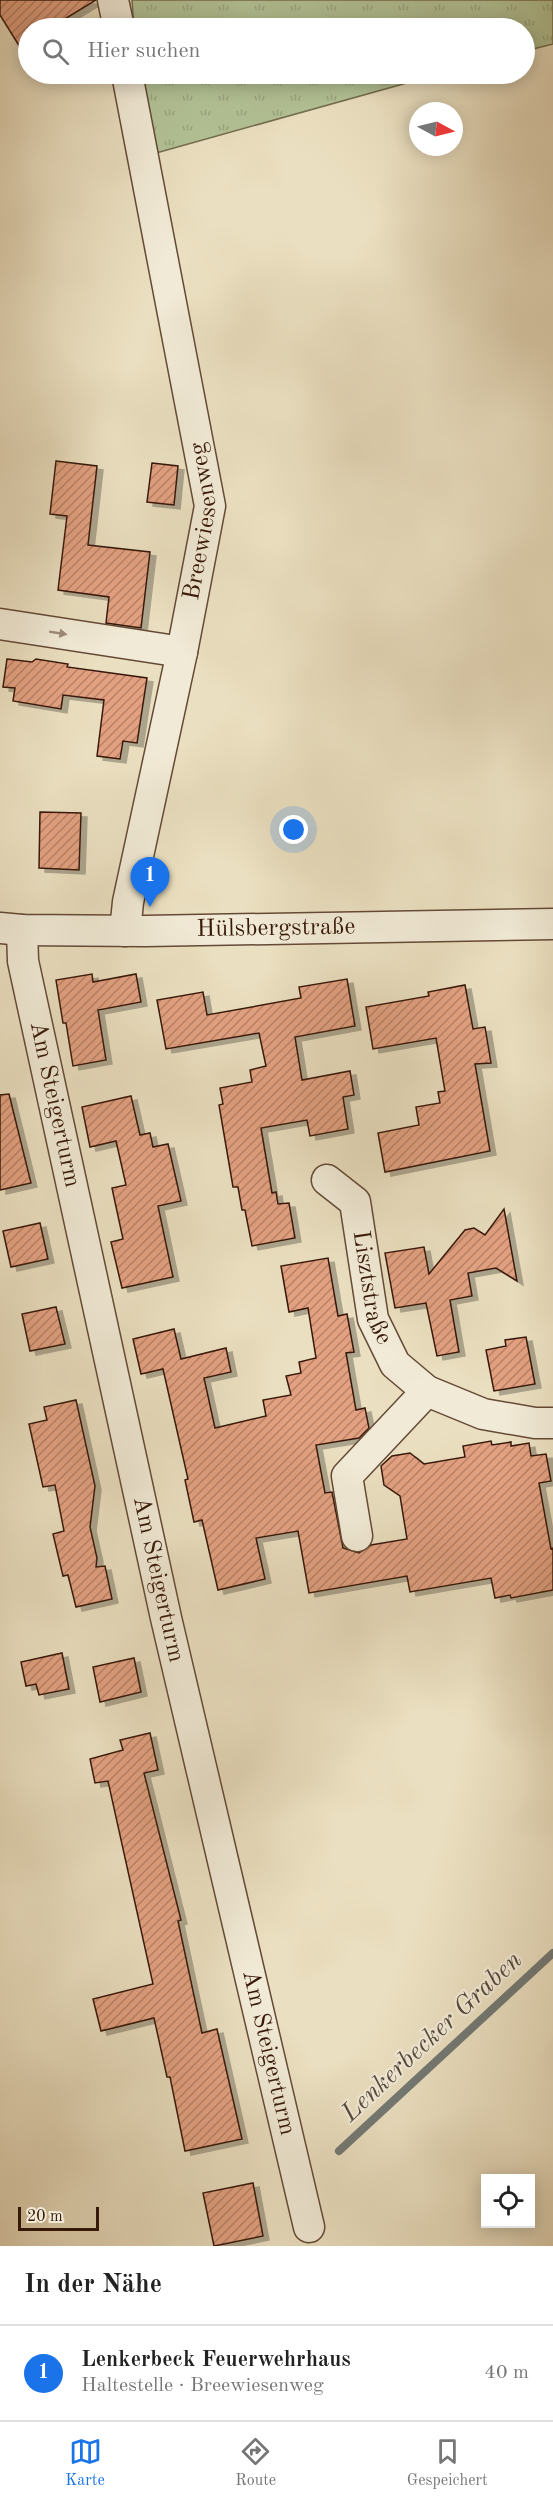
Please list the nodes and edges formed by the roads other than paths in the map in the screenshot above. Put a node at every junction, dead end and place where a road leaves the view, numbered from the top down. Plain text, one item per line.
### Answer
1 (113, 0) edge
2 (117, 18) edge
3 (129, 84) edge
4 (0, 624) edge
5 (182, 652) junction
6 (553, 924) edge
7 (11, 929) edge
8 (125, 931) junction
9 (327, 1180) dead end
10 (427, 1391) junction
11 (553, 1422) edge
12 (357, 1536) dead end
13 (309, 2227) dead end

1 - 2 street
3 - 5 street, Breewiesenweg
4 -> 5 street
5 - 8 street, Breewiesenweg
6 - 8 street, Hülsbergstraße
7 - 8 street, Hülsbergstraße
7 - 13 street, Am Steigerturm
9 - 10 street, Lisztstraße
10 - 11 street, Lisztstraße
10 - 12 street

